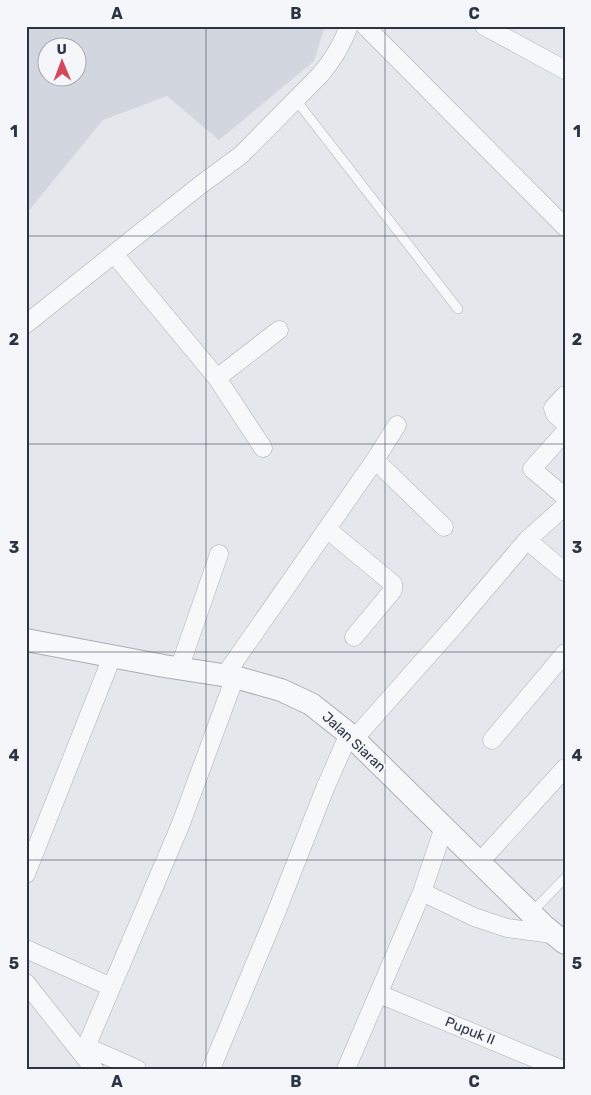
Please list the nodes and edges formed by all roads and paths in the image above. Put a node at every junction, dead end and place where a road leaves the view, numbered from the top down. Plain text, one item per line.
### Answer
1 (349, 26) edge
2 (366, 26) edge
3 (484, 26) edge
4 (565, 70) edge
5 (296, 100) junction
6 (565, 227) edge
7 (114, 254) junction
8 (458, 309) dead end
9 (26, 324) edge
10 (279, 330) dead end
11 (217, 378) junction
12 (565, 395) edge
13 (565, 423) edge
14 (398, 425) dead end
15 (565, 432) edge
16 (264, 448) dead end
17 (375, 460) junction
18 (565, 497) edge
19 (565, 506) edge
20 (444, 527) dead end
21 (327, 529) junction
22 (526, 540) junction
23 (219, 554) dead end
24 (565, 572) edge
25 (354, 637) dead end
26 (26, 640) edge
27 (565, 653) edge
28 (112, 656) junction
29 (180, 669) junction
30 (230, 676) junction
31 (351, 736) junction
32 (492, 740) dead end
33 (565, 768) edge
34 (444, 827) junction
35 (479, 863) junction
36 (26, 874) edge
37 (565, 878) edge
38 (422, 892) junction
39 (531, 913) junction
40 (559, 938) edge
41 (26, 949) edge
42 (26, 983) edge
43 (111, 987) junction
44 (379, 994) junction
45 (85, 1051) junction
46 (94, 1069) edge
47 (137, 1069) edge
48 (211, 1069) edge
49 (346, 1069) edge
50 (561, 1069) edge

1 - 5 street
2 - 6 street
3 - 4 street
5 - 7 street
5 - 8 lane
7 - 9 street
7 - 11 street
10 - 11 street
11 - 16 street
12 - 13 street
14 - 17 street
15 - 18 street
17 - 20 street
17 - 21 street
19 - 22 street
21 - 25 street
21 - 30 street
22 - 24 street
22 - 31 street
23 - 29 street
26 - 28 street, Jalan Siaran
27 - 32 street
28 - 29 street, Jalan Siaran
28 - 36 street
29 - 30 street, Jalan Siaran
30 - 31 street, Jalan Siaran
30 - 43 street
31 - 34 street, Jalan Siaran
31 - 48 street
33 - 35 street
34 - 35 street, Jalan Siaran
34 - 38 street
35 - 39 street, Jalan Siaran
37 - 39 lane
38 - 40 street
38 - 44 street
39 - 40 street, Jalan Siaran
41 - 43 street
42 - 45 street
43 - 45 street
44 - 49 street
44 - 50 street, Pupuk II
45 - 46 street
45 - 47 street

